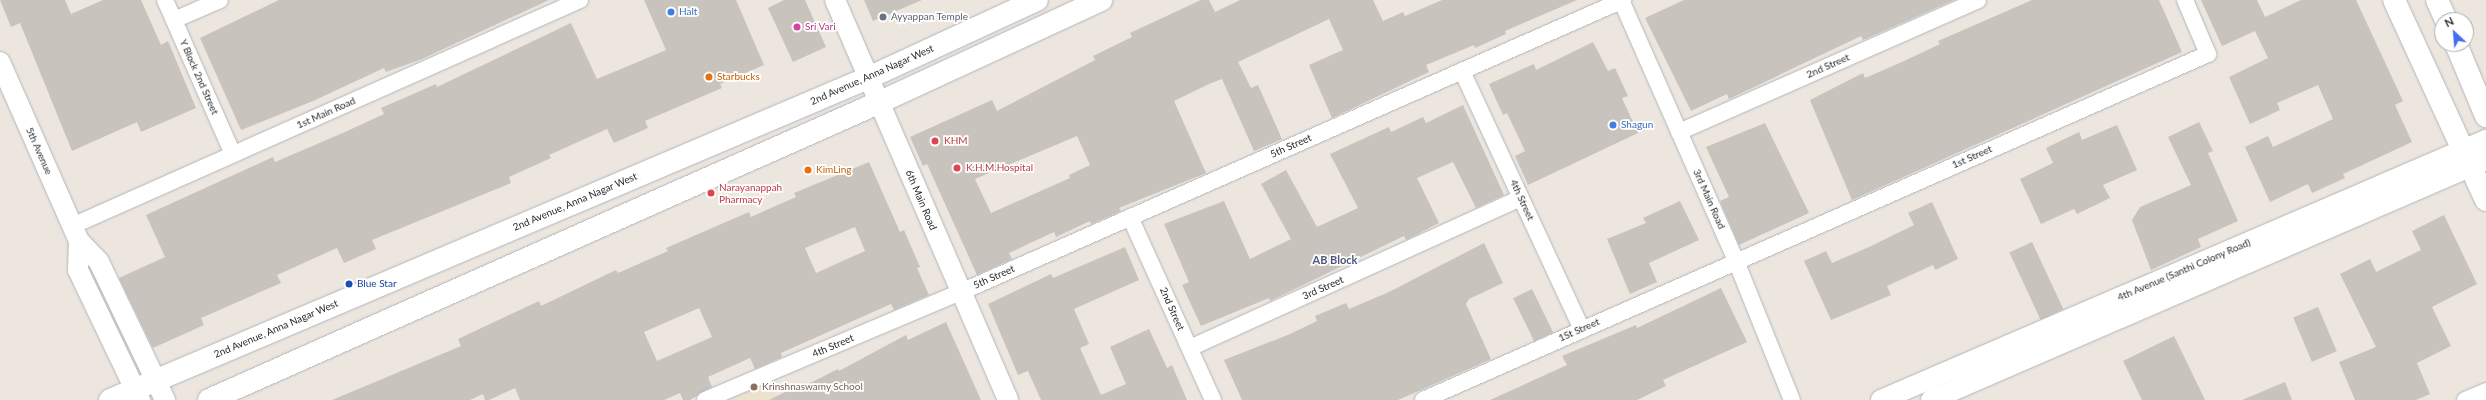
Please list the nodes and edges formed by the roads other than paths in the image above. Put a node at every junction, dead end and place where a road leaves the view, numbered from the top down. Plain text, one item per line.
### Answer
1 (165, 0) edge
2 (220, 0) edge
3 (580, 0) edge
4 (835, 0) edge
5 (1037, 0) edge
6 (1101, 0) edge
7 (1622, 0) edge
8 (1978, 0) edge
9 (2185, 0) edge
10 (2394, 0) edge
11 (2437, 0) edge
12 (2442, 12) edge
13 (174, 20) junction
14 (2459, 52) edge
15 (0, 62) edge
16 (1462, 71) junction
17 (868, 78) junction
18 (878, 103) junction
19 (2486, 116) edge
20 (1679, 132) junction
21 (2486, 140) edge
22 (233, 154) junction
23 (2472, 160) edge
24 (1521, 198) junction
25 (2486, 200) edge
26 (1130, 217) junction
27 (75, 234) junction
28 (1736, 261) junction
29 (961, 292) junction
30 (1582, 329) junction
31 (1190, 348) junction
32 (156, 380) junction
33 (2486, 391) edge
34 (138, 395) edge
35 (110, 400) edge
36 (165, 400) edge
37 (209, 400) edge
38 (705, 400) edge
39 (1008, 400) edge
40 (1213, 400) edge
41 (1423, 400) edge
42 (1792, 400) edge
43 (1881, 400) edge
44 (1931, 400) edge
45 (2465, 400) edge

1 - 13 street, Y Block 2nd Street
2 - 13 street
3 - 22 street, 1st Main Road
4 - 17 street, 6th Main Road
5 - 17 main road, 2nd Avenue, Anna Nagar West
6 - 18 main road
7 - 16 street, 5th Street
7 - 20 street, 3rd Main Road
8 - 20 street, 2nd Street
9 - 28 street, 1st Street
10 - 23 main road
11 - 12 main road
13 - 22 street, Y Block 2nd Street
14 - 19 main road
15 - 27 street, 5th Avenue
16 - 24 street, 4th Street
16 - 26 street, 5th Street
17 - 18 street, 6th Main Road
17 - 32 main road, 2nd Avenue, Anna Nagar West
18 - 29 street, 6th Main Road
18 - 37 main road
20 - 28 street, 3rd Main Road
21 - 23 street, 4th Avenue (Santhi Colony Road)
22 - 27 street, 1st Main Road
23 - 25 main road
23 - 43 street, 4th Avenue (Santhi Colony Road)
23 - 44 street, 4th Avenue (Santhi Colony Road)
24 - 30 street, 4th Street
24 - 31 street, 3rd Street
26 - 29 street, 5th Street
26 - 31 street, 2nd Street
27 - 32 street, 5th Avenue
27 - 34 street, 5th Avenue
28 - 30 street, 1St Street
28 - 42 street, 3rd Main Road
29 - 38 street, 4th Street
29 - 39 street, 6th Main Road
30 - 41 street, 1St Street
31 - 40 street, 2nd Street
32 - 34 main road, 2nd Avenue, Anna Nagar West
32 - 36 street, 5th Avenue
33 - 45 street
34 - 35 main road, 2nd Avenue, Anna Nagar West

